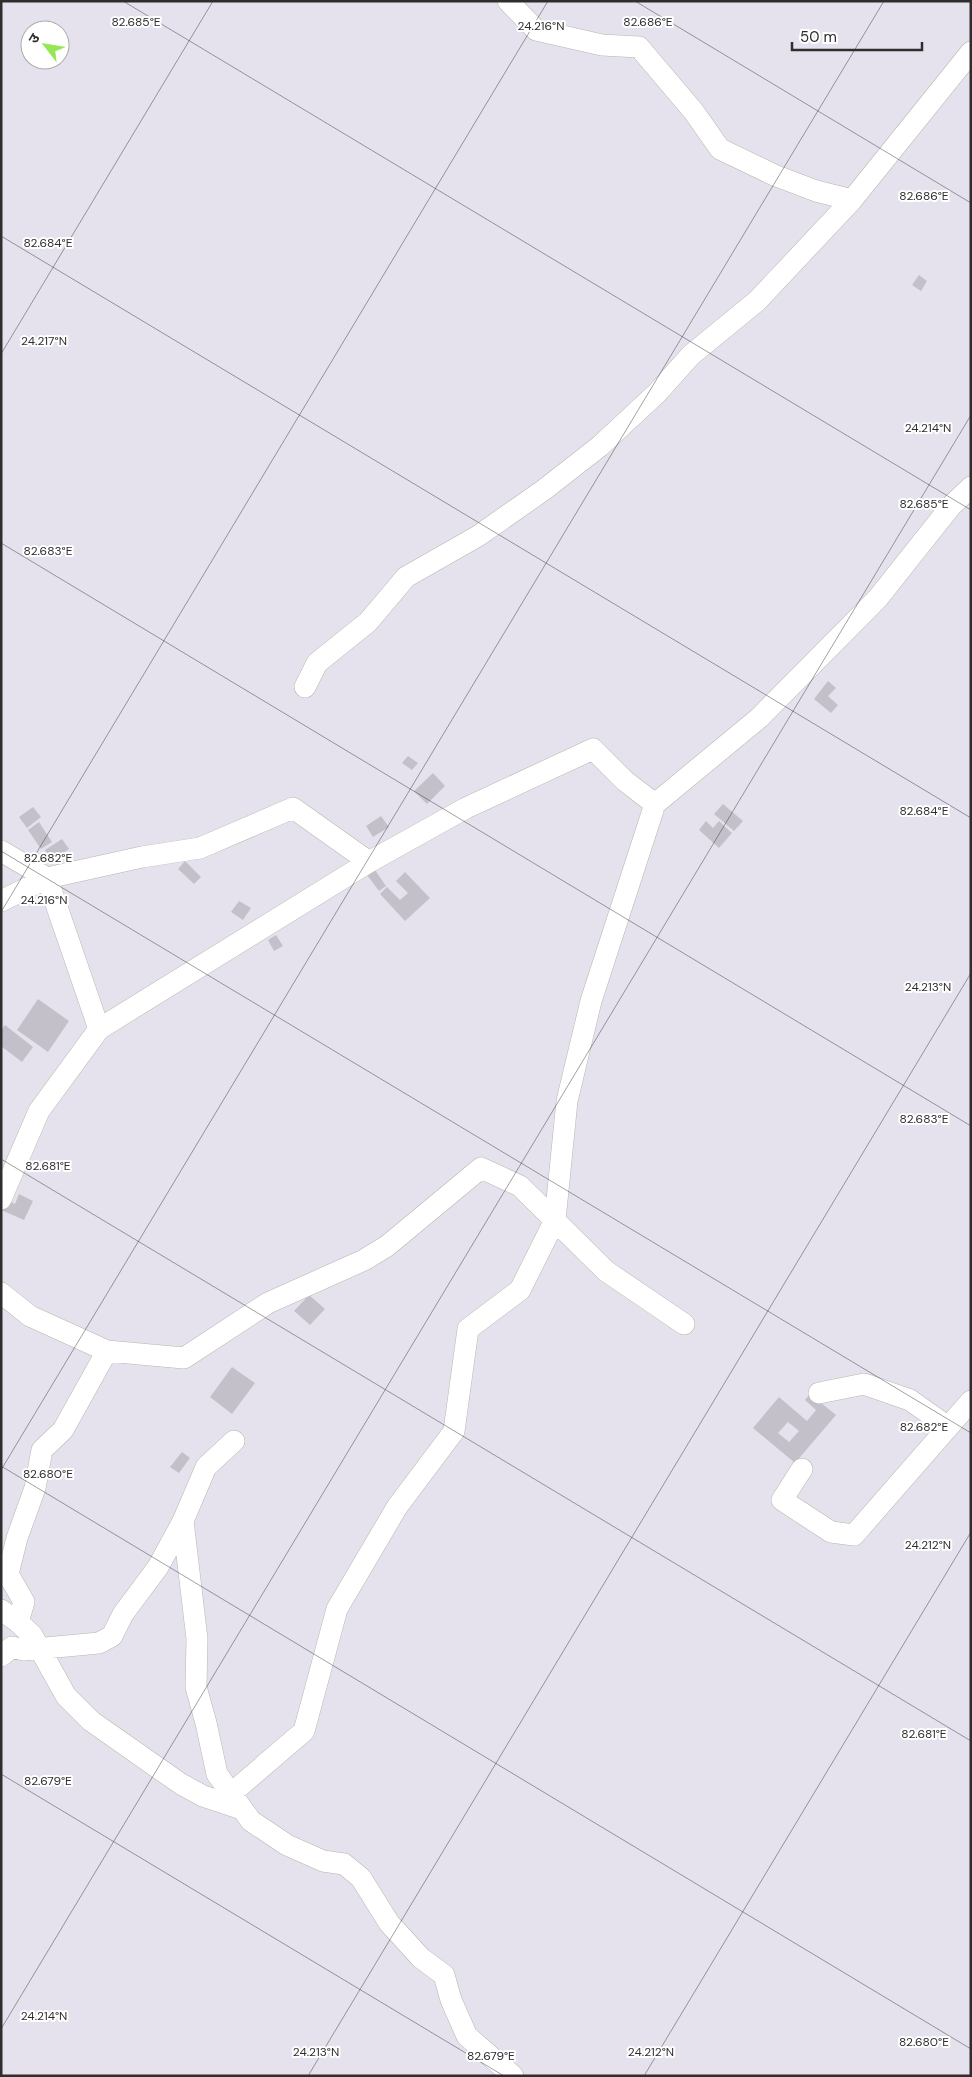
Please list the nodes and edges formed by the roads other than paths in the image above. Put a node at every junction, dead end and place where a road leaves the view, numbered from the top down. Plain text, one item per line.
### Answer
1 (508, 1) edge
2 (971, 52) edge
3 (852, 200) junction
4 (971, 488) edge
5 (305, 687) dead end
6 (655, 804) junction
7 (1, 851) edge
8 (369, 862) junction
9 (47, 878) junction
10 (1, 901) edge
11 (99, 1029) junction
12 (1, 1200) edge
13 (555, 1220) junction
14 (1, 1293) edge
15 (684, 1324) dead end
16 (107, 1351) junction
17 (820, 1393) dead end
18 (971, 1401) edge
19 (948, 1427) junction
20 (234, 1441) dead end
21 (802, 1469) dead end
22 (183, 1521) junction
23 (10, 1616) edge
24 (39, 1647) junction
25 (1, 1656) edge
26 (240, 1786) dead end
27 (242, 1808) junction
28 (512, 2076) edge

1 - 3 street
2 - 3 street
3 - 5 street
4 - 6 street
6 - 8 street
6 - 13 street
7 - 9 street
8 - 9 street
8 - 11 street
9 - 10 street
9 - 11 street
11 - 12 street
13 - 15 street
13 - 16 street
13 - 26 street
14 - 16 street
16 - 23 street
17 - 19 street
18 - 19 street
19 - 21 street
20 - 22 street
22 - 24 street
22 - 27 street
23 - 24 street
24 - 25 street
24 - 27 street
27 - 28 street

